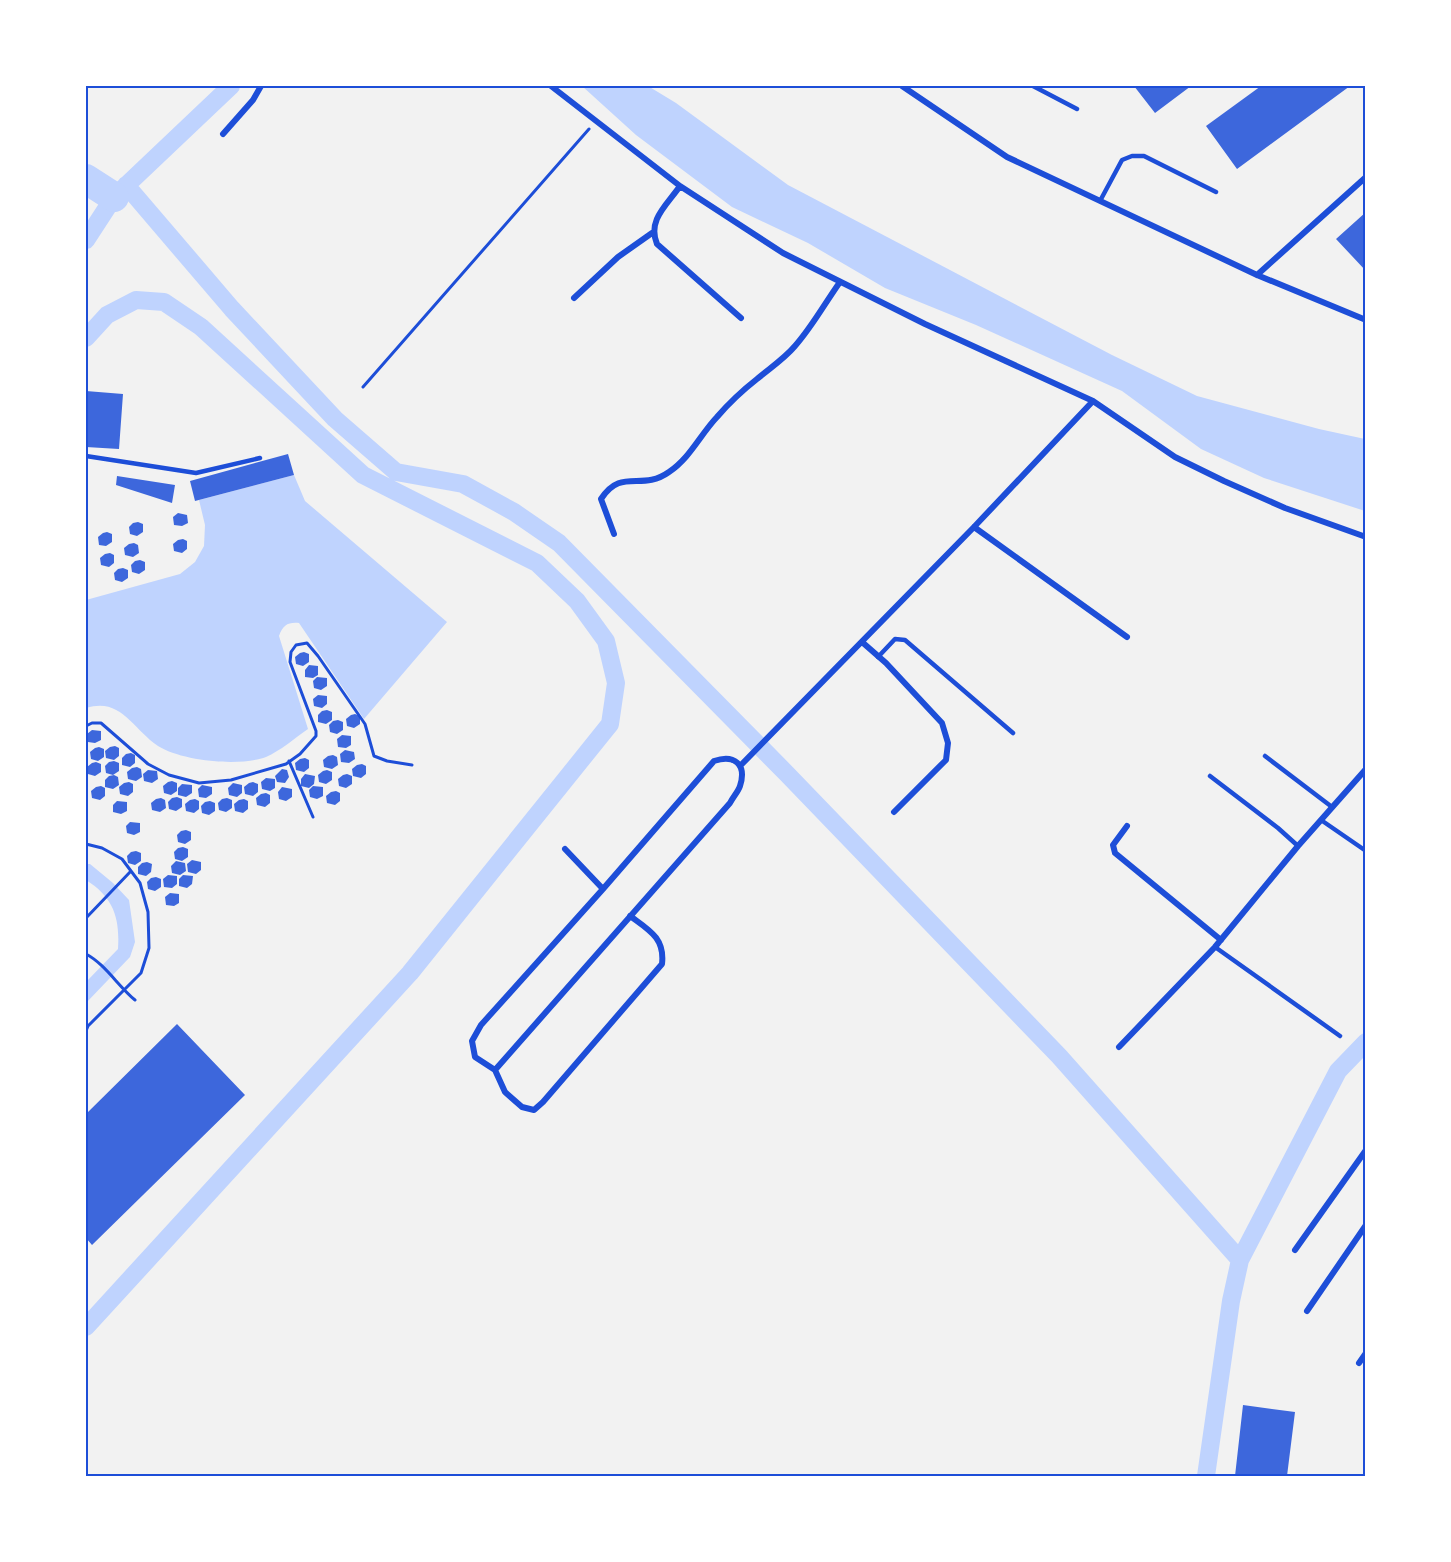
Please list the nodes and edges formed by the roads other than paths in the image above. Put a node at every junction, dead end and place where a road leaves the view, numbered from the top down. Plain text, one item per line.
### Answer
1 (261, 86) edge
2 (550, 86) edge
3 (902, 86) edge
4 (1033, 86) edge
5 (1077, 109) dead end
6 (223, 134) dead end
7 (1365, 177) edge
8 (680, 186) junction
9 (1216, 192) dead end
10 (1100, 201) junction
11 (652, 233) junction
12 (1257, 275) junction
13 (840, 282) junction
14 (574, 298) dead end
15 (741, 318) dead end
16 (1365, 320) edge
17 (1093, 401) junction
18 (86, 456) edge
19 (260, 458) dead end
20 (974, 527) junction
21 (614, 534) dead end
22 (1365, 537) edge
23 (1127, 637) dead end
24 (862, 642) junction
25 (878, 657) junction
26 (1013, 733) dead end
27 (1265, 756) dead end
28 (740, 766) junction
29 (1365, 769) edge
30 (1210, 776) dead end
31 (1332, 807) junction
32 (894, 812) dead end
33 (1321, 820) junction
34 (1126, 826) dead end
35 (1298, 846) junction
36 (565, 849) dead end
37 (1365, 851) edge
38 (603, 889) junction
39 (630, 916) junction
40 (1221, 940) junction
41 (1215, 947) junction
42 (1340, 1036) dead end
43 (1119, 1047) dead end
44 (495, 1070) junction
45 (1365, 1150) edge
46 (1365, 1224) edge
47 (1295, 1250) dead end
48 (1306, 1311) dead end
49 (1365, 1353) edge
50 (1359, 1363) dead end

1 - 6 street
2 - 8 street
3 - 10 street
4 - 5 lane
7 - 12 street
8 - 11 street
8 - 13 street
9 - 10 lane
10 - 12 street
11 - 14 street
11 - 15 street
12 - 16 street
13 - 17 street
13 - 21 street
17 - 20 street
17 - 22 street
18 - 19 lane
20 - 23 street
20 - 24 street
24 - 25 street
24 - 28 street
25 - 26 lane
25 - 32 street
27 - 31 lane
28 - 38 street
28 - 39 street
29 - 31 street
30 - 35 lane
31 - 33 street
33 - 35 street
33 - 37 lane
34 - 40 street
35 - 40 street
36 - 38 street
38 - 44 street
39 - 44 street
39 - 44 street
40 - 41 street
41 - 42 lane
41 - 43 street
45 - 47 street
46 - 48 street
49 - 50 street

